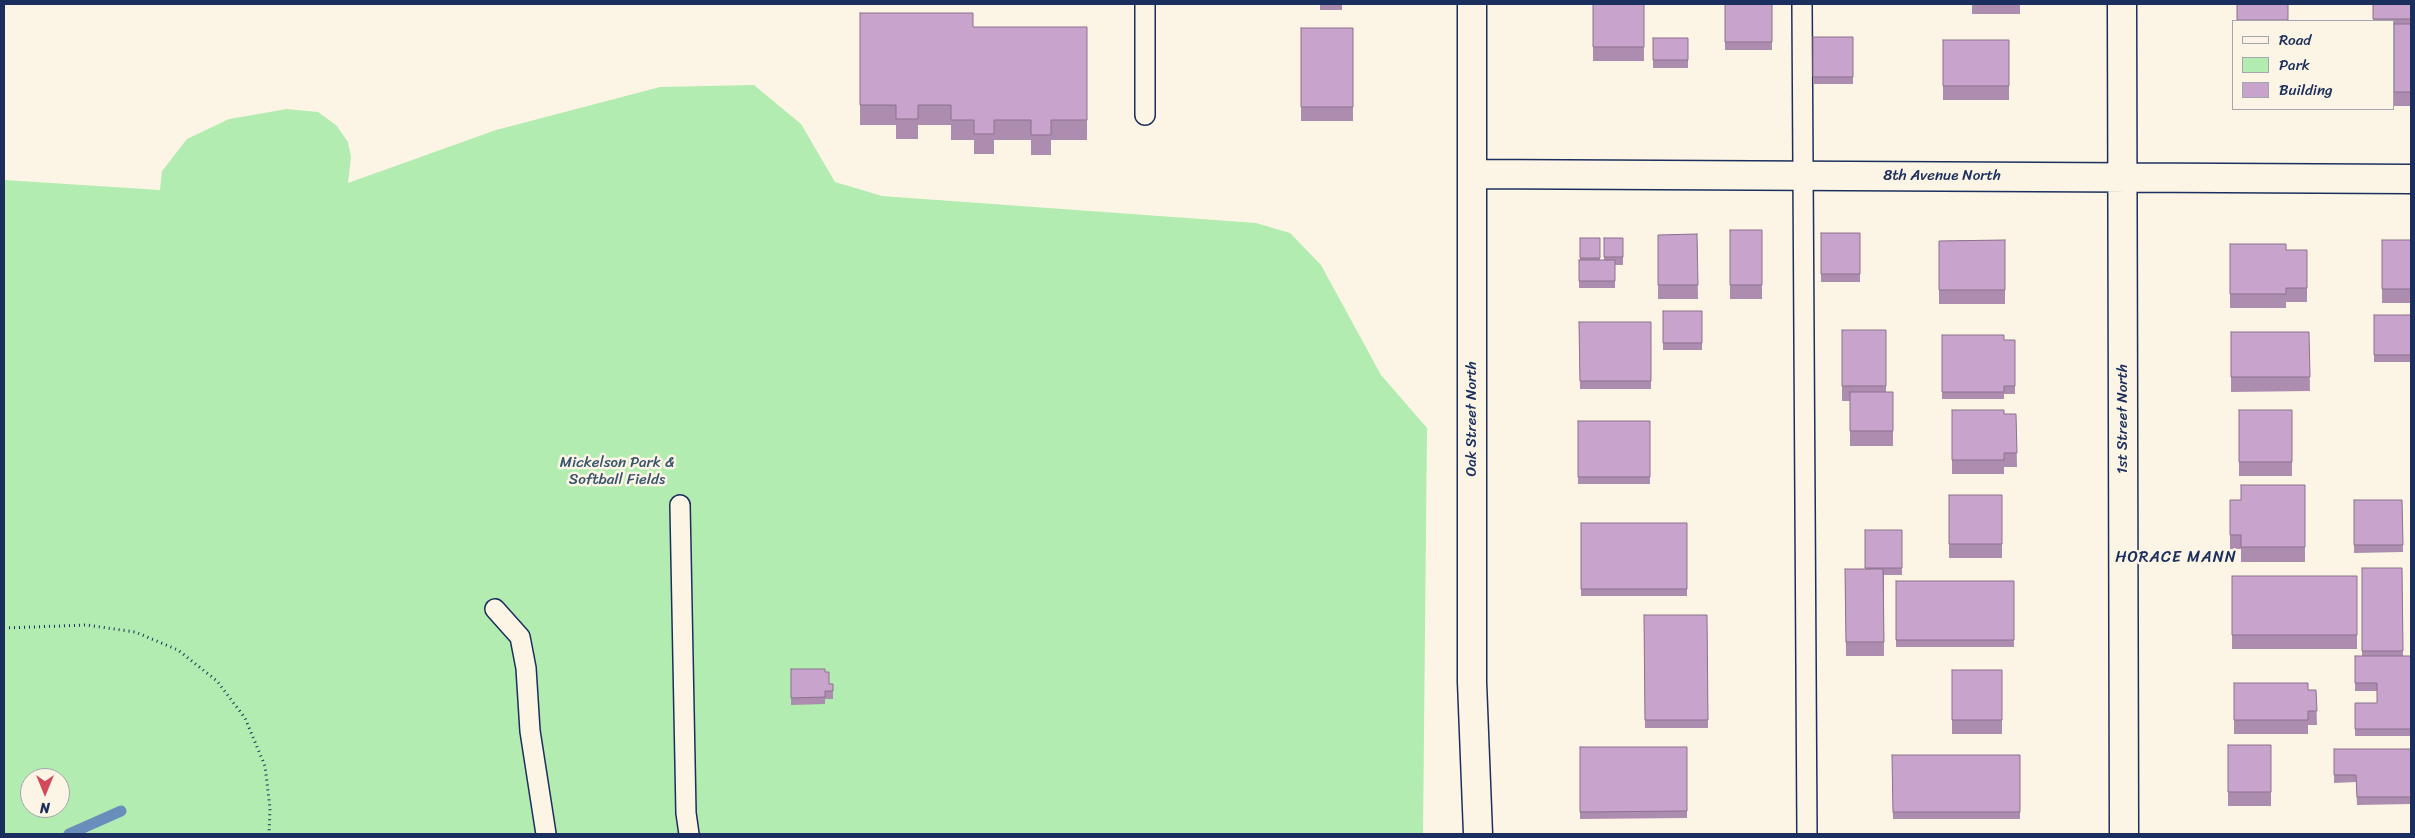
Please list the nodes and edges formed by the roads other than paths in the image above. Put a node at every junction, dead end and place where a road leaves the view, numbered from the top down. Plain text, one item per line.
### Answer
1 (1146, 4) edge
2 (1472, 4) edge
3 (1802, 4) edge
4 (2122, 4) edge
5 (1145, 115) dead end
6 (1472, 174) junction
7 (1803, 176) junction
8 (2122, 177) junction
9 (2411, 179) edge
10 (680, 505) dead end
11 (494, 608) dead end
12 (546, 834) edge
13 (689, 834) edge
14 (1478, 834) edge
15 (1807, 834) edge
16 (2124, 834) edge

1 - 5 lane
2 - 6 street, Oak Street North
3 - 7 lane
4 - 8 street, 1st Street North
6 - 7 street, 8th Avenue North
6 - 14 street, Oak Street North
7 - 8 street, 8th Avenue North
7 - 15 lane
8 - 9 street, 8th Avenue North
8 - 16 street, 1st Street North
10 - 13 lane
11 - 12 lane

